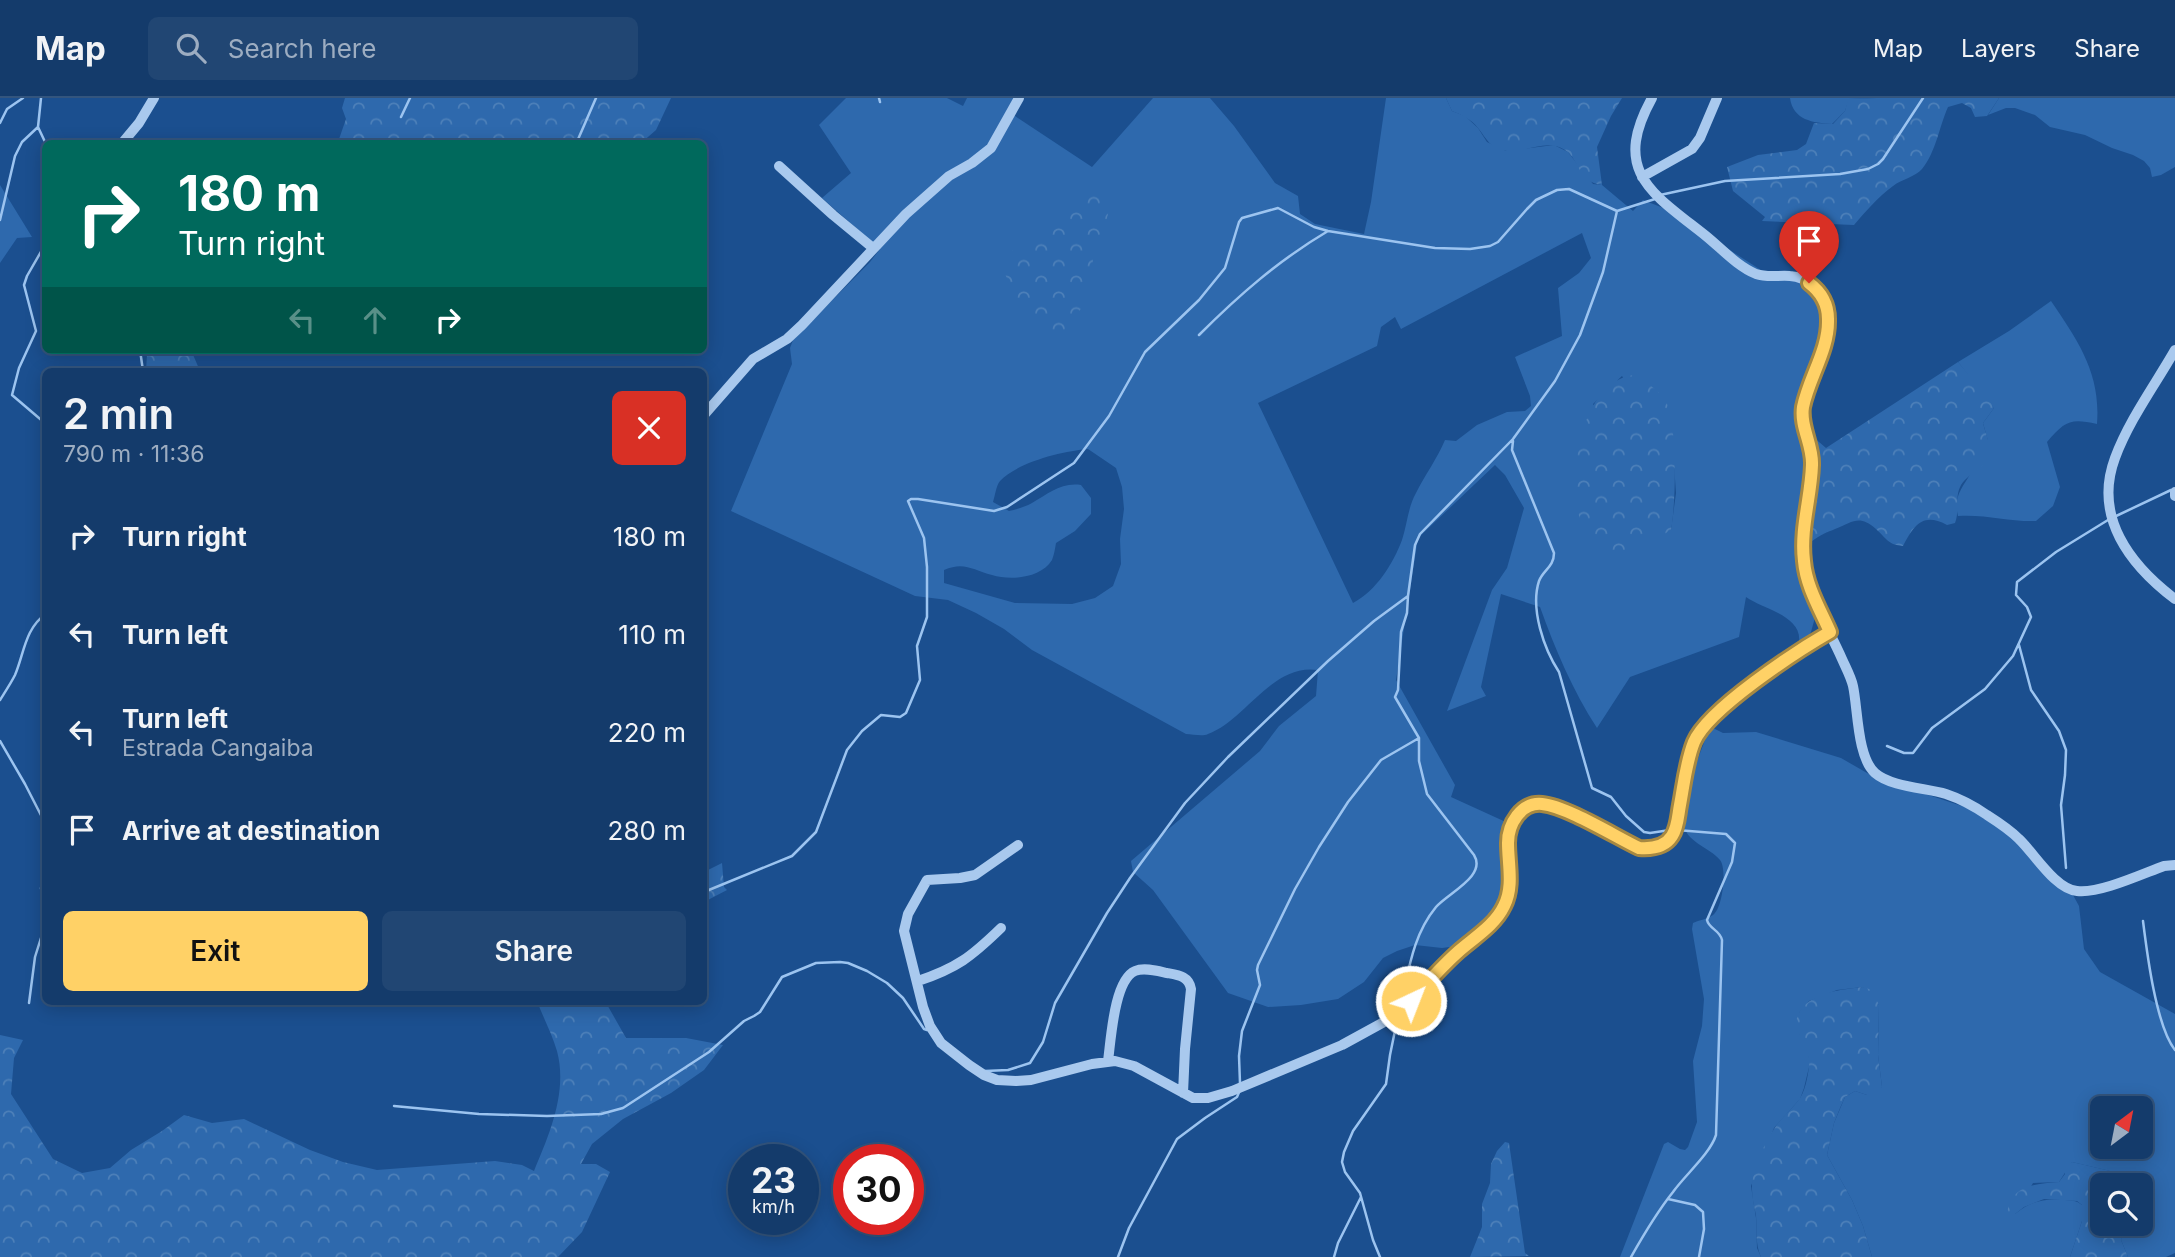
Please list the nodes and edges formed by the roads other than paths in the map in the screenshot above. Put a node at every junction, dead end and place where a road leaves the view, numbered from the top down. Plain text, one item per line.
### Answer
1 (154, 98) edge
2 (1019, 98) edge
3 (1652, 98) edge
4 (1717, 98) edge
5 (125, 140) edge
6 (779, 166) dead end
7 (1642, 177) junction
8 (873, 248) junction
9 (2175, 350) edge
10 (707, 412) edge
11 (2175, 599) edge
12 (1830, 632) junction
13 (1018, 845) dead end
14 (2175, 865) edge
15 (1001, 929) dead end
16 (918, 981) junction
17 (1108, 1061) junction
18 (1183, 1093) junction

1 - 5 street
2 - 8 street
3 - 7 street
4 - 7 street
6 - 8 street
7 - 12 street
8 - 10 street
9 - 11 street
12 - 14 street
12 - 18 street
13 - 16 street
15 - 16 street
16 - 17 street
17 - 18 street
17 - 18 street

